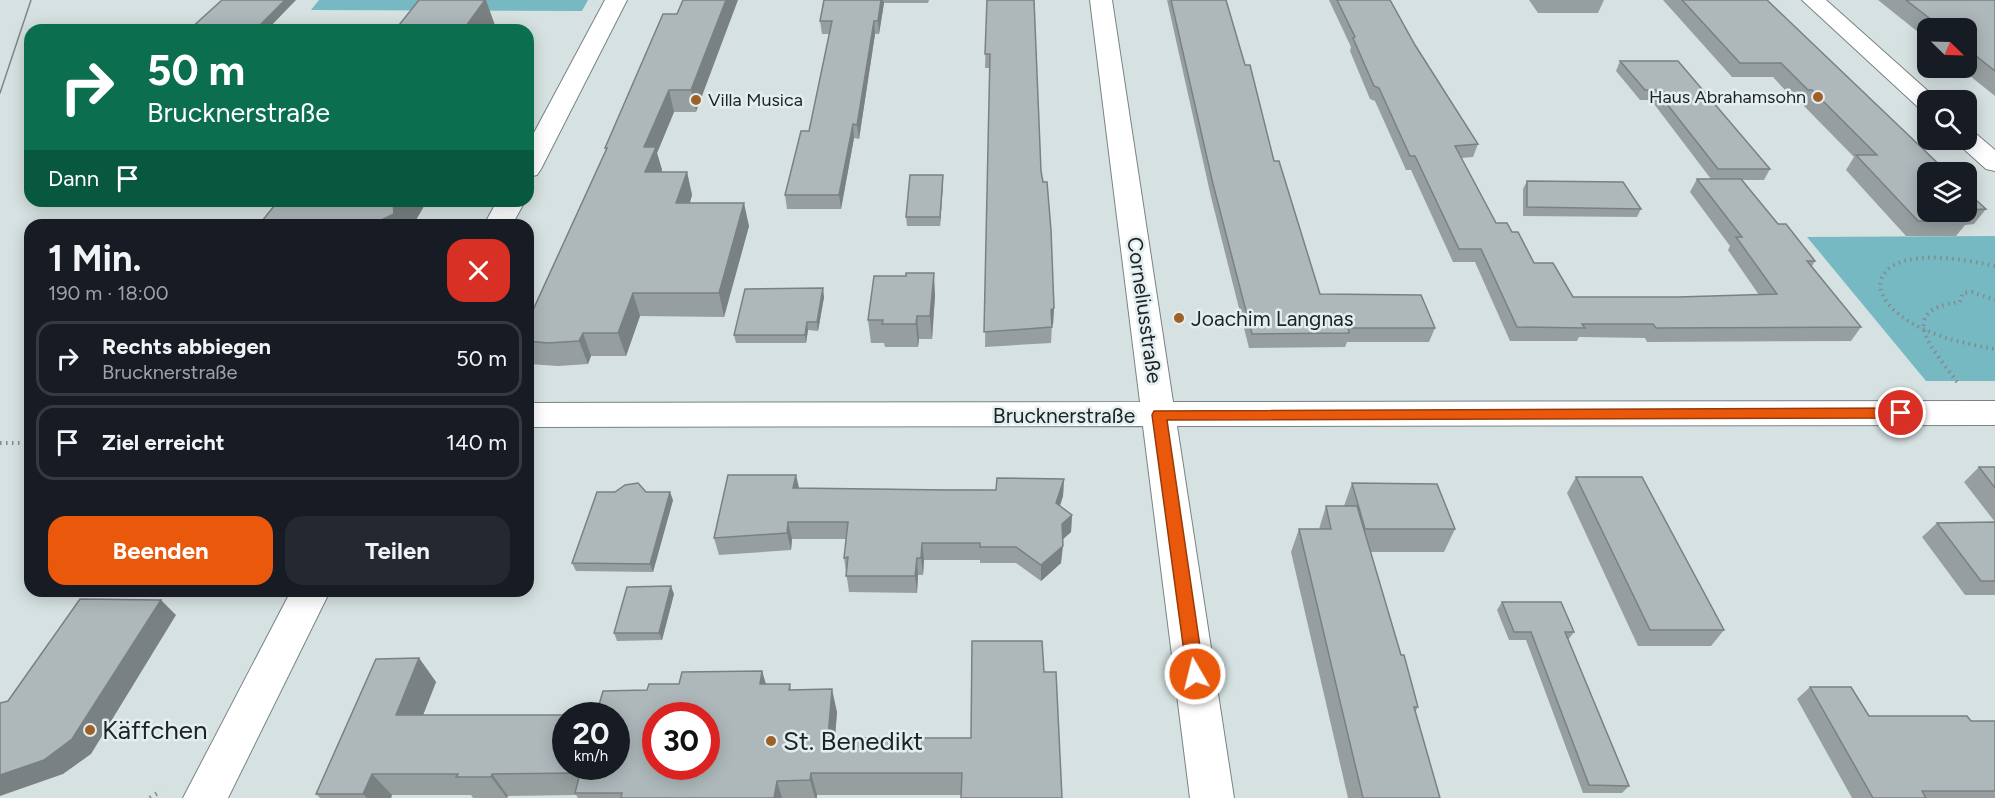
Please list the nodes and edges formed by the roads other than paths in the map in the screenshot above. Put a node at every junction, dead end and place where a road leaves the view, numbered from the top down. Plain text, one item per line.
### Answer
1 (616, 0) edge
2 (1101, 0) edge
3 (1813, 0) edge
4 (1917, 93) edge
5 (1977, 148) edge
6 (534, 157) edge
7 (1995, 164) edge
8 (1995, 413) edge
9 (534, 415) edge
10 (1159, 415) junction
11 (308, 597) edge
12 (205, 798) edge
13 (1212, 798) edge

1 - 6 street
2 - 10 street, Corneliusstraße
3 - 4 street
5 - 7 street
8 - 10 street, Brucknerstraße
9 - 10 street, Brucknerstraße
10 - 13 street, Corneliusstraße
11 - 12 street

